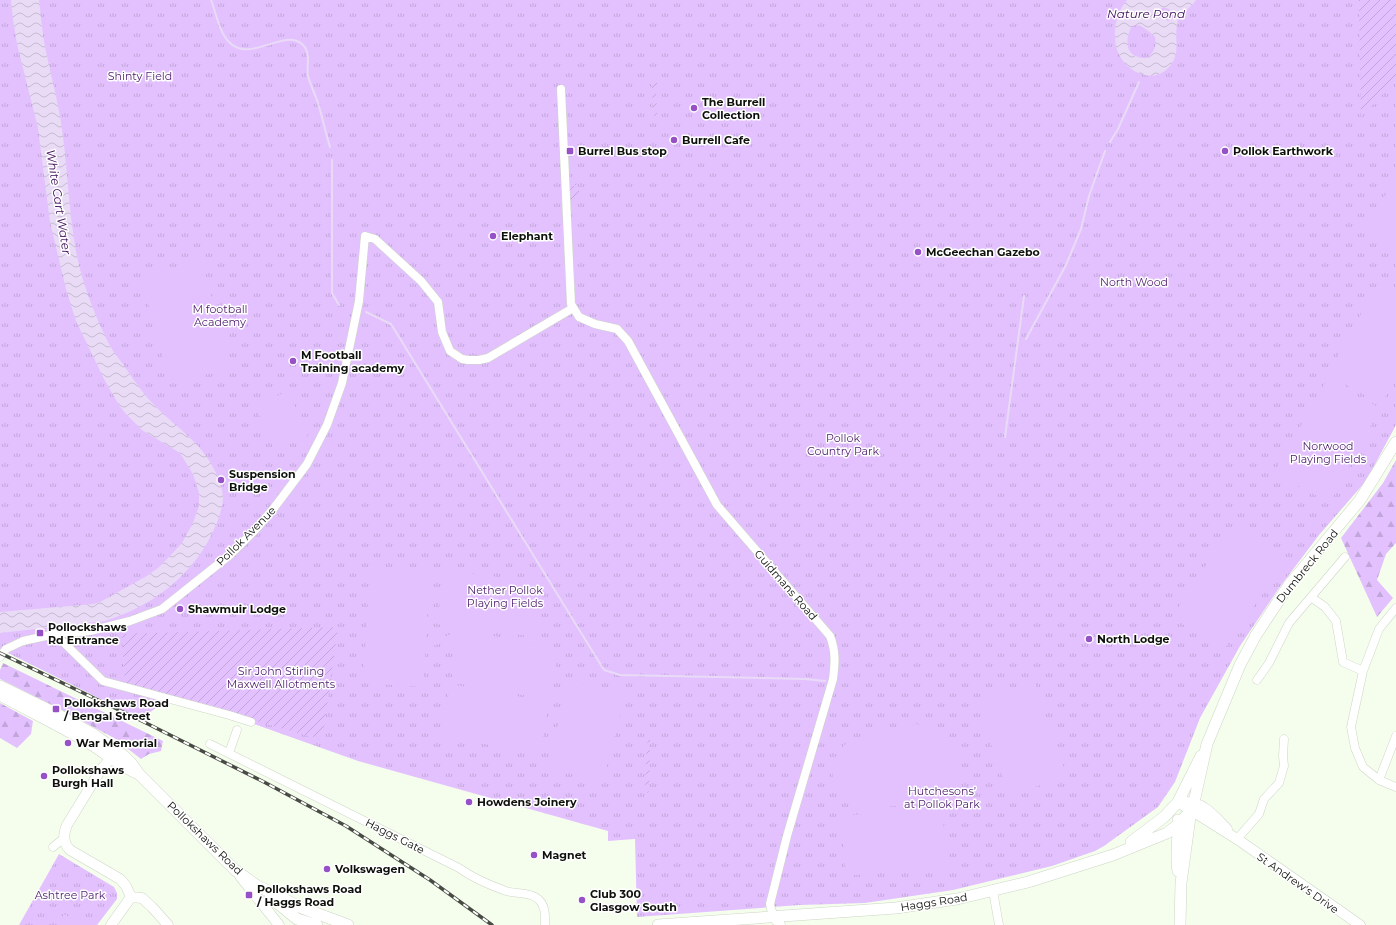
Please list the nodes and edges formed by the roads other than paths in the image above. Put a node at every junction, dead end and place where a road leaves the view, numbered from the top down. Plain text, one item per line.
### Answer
1 (561, 89) dead end
2 (573, 308) junction
3 (1396, 442) edge
4 (1345, 557) dead end
5 (1311, 597) junction
6 (1396, 608) edge
7 (55, 634) junction
8 (0, 657) edge
9 (1363, 670) junction
10 (1257, 680) dead end
11 (0, 686) edge
12 (0, 695) edge
13 (251, 722) dead end
14 (237, 730) dead end
15 (1396, 736) edge
16 (1284, 739) dead end
17 (210, 744) dead end
18 (1207, 744) junction
19 (229, 753) junction
20 (111, 758) junction
21 (139, 774) junction
22 (1379, 780) junction
23 (1396, 787) edge
24 (1178, 802) junction
25 (1193, 806) junction
26 (1179, 824) junction
27 (64, 838) junction
28 (1237, 840) junction
29 (53, 847) dead end
30 (1113, 855) junction
31 (235, 870) junction
32 (1181, 883) junction
33 (256, 885) junction
34 (993, 891) junction
35 (131, 897) junction
36 (302, 908) junction
37 (777, 921) edge
38 (297, 922) edge
39 (111, 925) edge
40 (168, 925) edge
41 (279, 925) edge
42 (317, 925) edge
43 (348, 925) edge
44 (545, 925) edge
45 (658, 925) edge
46 (999, 925) edge
47 (1180, 925) edge
48 (1360, 925) edge

1 - 2 street
2 - 7 street, Pollok Avenue
2 - 37 street, Guidmans Road
3 - 18 main road, Dumbreck Road
4 - 5 street
5 - 9 street
5 - 10 street
6 - 9 street
7 - 8 street, Pollok Avenue
7 - 13 street
9 - 22 street
11 - 21 main road, Pollokshaws Road
12 - 20 main road, Pollokshaws Road
14 - 19 street
15 - 22 street
16 - 28 street
17 - 19 street, Haggs Gate
18 - 24 main road
18 - 25 main road, Dumbreck Road
19 - 44 street, Haggs Gate
20 - 21 main road, Pollokshaws Road
20 - 27 street
21 - 31 main road, Pollokshaws Road
22 - 23 street
24 - 25 street, St Andrew's Drive
24 - 26 main road
24 - 30 main road
25 - 26 main road, Haggs Road
25 - 28 street, St Andrew's Drive
25 - 32 main road, Dumbreck Road
26 - 30 main road, Haggs Road
26 - 32 main road
27 - 29 street
27 - 35 street
28 - 48 street, St Andrew's Drive
30 - 34 main road, Haggs Road
31 - 33 main road, Pollokshaws Road
31 - 41 street
32 - 47 main road
33 - 36 main road, Pollokshaws Road
33 - 38 main road
34 - 37 main road, Haggs Road
34 - 46 street
35 - 39 street
35 - 40 street
36 - 38 street
36 - 43 main road
37 - 45 main road, Haggs Road
38 - 42 main road

